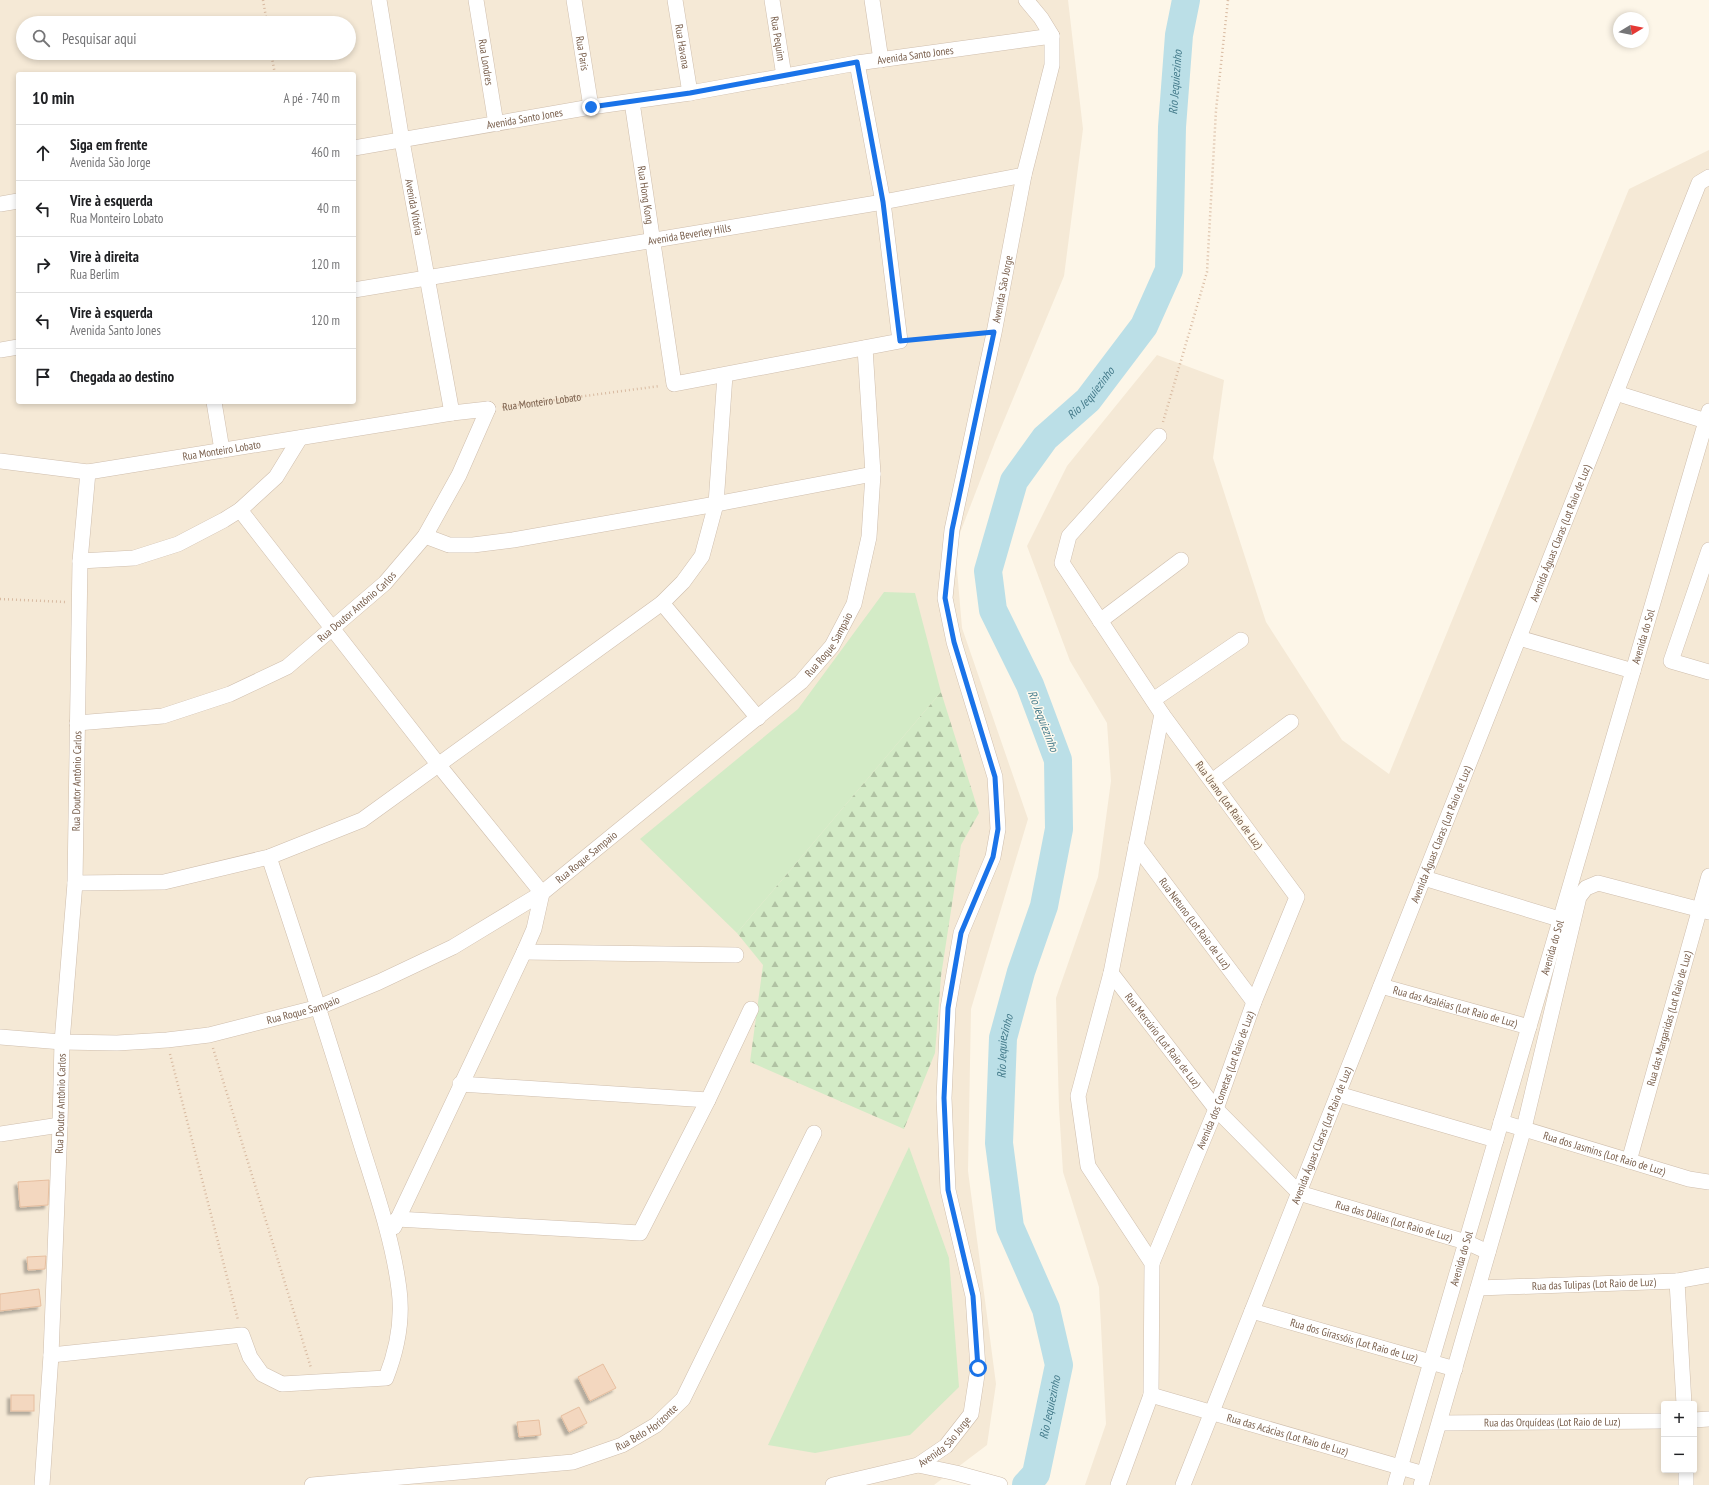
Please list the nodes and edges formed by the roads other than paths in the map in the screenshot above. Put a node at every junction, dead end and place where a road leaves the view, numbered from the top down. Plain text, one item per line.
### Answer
1 (379, 0) edge
2 (476, 0) edge
3 (574, 0) edge
4 (675, 0) edge
5 (772, 0) edge
6 (872, 0) edge
7 (1026, 0) edge
8 (1052, 36) junction
9 (881, 60) junction
10 (857, 62) junction
11 (784, 76) junction
12 (690, 93) junction
13 (632, 102) junction
14 (591, 107) junction
15 (496, 124) junction
16 (402, 141) junction
17 (356, 148) edge
18 (1024, 175) junction
19 (1704, 180) edge
20 (16, 201) edge
21 (883, 202) junction
22 (0, 204) edge
23 (654, 240) junction
24 (428, 278) junction
25 (356, 290) edge
26 (16, 347) edge
27 (864, 348) junction
28 (0, 350) edge
29 (725, 375) junction
30 (1616, 393) junction
31 (214, 404) edge
32 (488, 409) joint
33 (452, 413) junction
34 (1707, 416) edge
35 (1159, 436) road end
36 (300, 438) junction
37 (222, 450) junction
38 (0, 461) edge
39 (88, 472) junction
40 (873, 474) junction
41 (716, 504) junction
42 (240, 510) junction
43 (425, 536) junction
44 (1709, 550) edge
45 (1181, 560) dead end
46 (80, 561) junction
47 (1703, 585) edge
48 (662, 603) junction
49 (1100, 621) junction
50 (332, 629) junction
51 (1519, 638) junction
52 (1241, 640) dead end
53 (1633, 671) junction
54 (1709, 672) edge
55 (1153, 700) junction
56 (1162, 714) junction
57 (758, 718) junction
58 (1291, 722) dead end
59 (77, 723) junction
60 (439, 765) junction
61 (1212, 781) junction
62 (1136, 845) junction
63 (269, 857) junction
64 (1709, 876) edge
65 (1424, 878) junction
66 (75, 883) junction
67 (542, 893) junction
68 (1297, 897) joint
69 (1704, 911) edge
70 (1567, 922) junction
71 (524, 952) junction
72 (736, 955) dead end
73 (1112, 972) junction
74 (1381, 986) junction
75 (1254, 1002) junction
76 (319, 1007) junction
77 (751, 1009) dead end
78 (1529, 1026) junction
79 (0, 1037) edge
80 (62, 1042) junction
81 (460, 1084) junction
82 (1338, 1094) junction
83 (708, 1100) junction
84 (1216, 1109) junction
85 (1501, 1122) junction
86 (60, 1125) junction
87 (1524, 1128) junction
88 (814, 1133) dead end
89 (0, 1134) edge
90 (1496, 1140) junction
91 (1629, 1161) junction
92 (1709, 1182) edge
93 (1299, 1193) junction
94 (397, 1219) junction
95 (390, 1239) junction
96 (1466, 1242) junction
97 (1488, 1252) junction
98 (1152, 1263) junction
99 (1709, 1275) edge
100 (1677, 1281) junction
101 (1478, 1288) junction
102 (1252, 1311) junction
103 (51, 1354) junction
104 (1431, 1363) junction
105 (1455, 1369) junction
106 (1151, 1395) junction
107 (1684, 1401) edge
108 (1212, 1413) junction
109 (1709, 1419) edge
110 (1697, 1420) edge
111 (1661, 1421) edge
112 (1440, 1423) junction
113 (918, 1465) junction
114 (1400, 1467) junction
115 (1686, 1473) edge
116 (394, 1477) junction
117 (1423, 1480) edge
118 (998, 1484) edge
119 (42, 1485) edge
120 (312, 1485) edge
121 (424, 1485) edge
122 (833, 1485) edge
123 (1118, 1485) edge
124 (1182, 1485) edge
125 (1395, 1485) edge
126 (1686, 1485) edge

1 - 16 street, Avenida Vitória
2 - 15 street, Rua Londres
3 - 14 street, Rua Paris
4 - 12 street, Rua Havana
5 - 11 street, Rua Pequim
6 - 9 street
7 - 8 street
8 - 9 street, Avenida Santo Jones
8 - 18 street, Avenida São Jorge
9 - 10 street, Avenida Santo Jones
10 - 11 street, Avenida Santo Jones
10 - 21 street
11 - 12 street, Avenida Santo Jones
12 - 13 street, Avenida Santo Jones
13 - 14 street, Avenida Santo Jones
13 - 23 street, Rua Hong Kong
14 - 15 street, Avenida Santo Jones
15 - 16 street, Avenida Santo Jones
16 - 17 street, Avenida Santo Jones
16 - 24 street, Avenida Vitória
18 - 21 street, Avenida Beverley Hills
18 - 113 street, Avenida São Jorge
19 - 30 street, Avenida Águas Claras (Lot Raio de Luz)
20 - 22 street
21 - 23 street, Avenida Beverley Hills
21 - 27 street
23 - 24 street, Avenida Beverley Hills
23 - 29 street, Rua Hong Kong
24 - 25 street, Avenida Beverley Hills
24 - 33 street, Avenida Vitória
26 - 28 street
27 - 29 street
27 - 40 street, Rua Roque Sampaio
29 - 41 street
30 - 34 street
30 - 51 street, Avenida Águas Claras (Lot Raio de Luz)
31 - 37 street
32 - 33 street, Rua Monteiro Lobato
32 - 43 street, Rua Doutor Antônio Carlos
33 - 36 street, Rua Monteiro Lobato
34 - 53 street, Avenida do Sol
35 - 49 street, Rua Urano (Lot Raio de Luz)
36 - 37 street, Rua Monteiro Lobato
36 - 42 street
37 - 39 street, Rua Monteiro Lobato
38 - 39 street, Rua Monteiro Lobato
39 - 46 street, Rua Doutor Antônio Carlos
40 - 41 street
40 - 57 street, Rua Roque Sampaio
41 - 43 street
41 - 48 street
42 - 46 street
42 - 50 street
43 - 50 street, Rua Doutor Antônio Carlos
44 - 47 street
45 - 49 street
46 - 59 street, Rua Doutor Antônio Carlos
47 - 54 street
48 - 57 street
48 - 60 street
49 - 55 street, Rua Urano (Lot Raio de Luz)
50 - 59 street, Rua Doutor Antônio Carlos
50 - 60 street
51 - 53 street
51 - 65 street, Avenida Águas Claras (Lot Raio de Luz)
52 - 55 street
53 - 70 street, Avenida do Sol
55 - 56 street, Rua Urano (Lot Raio de Luz)
56 - 61 street, Rua Urano (Lot Raio de Luz)
56 - 62 street
57 - 67 street, Rua Roque Sampaio
58 - 61 street
59 - 66 street, Rua Doutor Antônio Carlos
60 - 63 street
60 - 67 street
61 - 68 street, Rua Urano (Lot Raio de Luz)
62 - 73 street
62 - 75 street, Rua Netuno (Lot Raio de Luz)
63 - 66 street
63 - 76 street
64 - 69 street, Rua das Margaridas (Lot Raio de Luz)
65 - 70 street
65 - 74 street, Avenida Águas Claras (Lot Raio de Luz)
66 - 80 street, Rua Doutor Antônio Carlos
67 - 71 street
67 - 76 street, Rua Roque Sampaio
68 - 75 street, Avenida dos Cometas (Lot Raio de Luz)
69 - 70 street
69 - 91 street, Rua das Margaridas (Lot Raio de Luz)
70 - 78 street, Avenida do Sol
70 - 87 street, Avenida do Sol
71 - 72 street
71 - 81 street
73 - 84 street, Rua Mercúrio (Lot Raio de Luz)
73 - 98 street
74 - 78 street, Rua das Azaléias (Lot Raio de Luz)
74 - 82 street, Avenida Águas Claras (Lot Raio de Luz)
75 - 84 street, Avenida dos Cometas (Lot Raio de Luz)
76 - 80 street, Rua Roque Sampaio
76 - 95 street
77 - 83 street
78 - 85 street, Avenida do Sol
79 - 80 street, Rua Roque Sampaio
80 - 86 street, Rua Doutor Antônio Carlos
81 - 83 street
81 - 94 street
82 - 90 street
82 - 93 street, Avenida Águas Claras (Lot Raio de Luz)
83 - 94 street
84 - 93 street, Rua Mercúrio (Lot Raio de Luz)
84 - 98 street, Avenida dos Cometas (Lot Raio de Luz)
85 - 87 street, Rua dos Jasmins (Lot Raio de Luz)
85 - 90 street, Avenida do Sol
86 - 89 street
86 - 103 street, Rua Doutor Antônio Carlos
87 - 91 street, Rua dos Jasmins (Lot Raio de Luz)
87 - 97 street, Avenida do Sol
88 - 116 street, Rua Belo Horizonte
90 - 96 street, Avenida do Sol
91 - 92 street, Rua dos Jasmins (Lot Raio de Luz)
93 - 96 street, Rua das Dálias (Lot Raio de Luz)
93 - 102 street, Avenida Águas Claras (Lot Raio de Luz)
94 - 95 street
95 - 103 street
96 - 97 street, Rua das Dálias (Lot Raio de Luz)
96 - 104 street, Avenida do Sol
97 - 101 street, Avenida do Sol
98 - 106 street
99 - 100 street, Rua das Tulipas (Lot Raio de Luz)
100 - 101 street, Rua das Tulipas (Lot Raio de Luz)
100 - 107 street
101 - 105 street, Avenida do Sol
102 - 104 street, Rua dos Girassóis (Lot Raio de Luz)
102 - 108 street, Avenida Águas Claras (Lot Raio de Luz)
103 - 119 street, Rua Doutor Antônio Carlos
104 - 105 street, Rua dos Girassóis (Lot Raio de Luz)
104 - 114 street, Avenida do Sol
105 - 112 street, Avenida do Sol
106 - 108 street, Rua das Acácias (Lot Raio de Luz)
106 - 123 street
108 - 114 street, Rua das Acácias (Lot Raio de Luz)
108 - 124 street, Avenida Águas Claras (Lot Raio de Luz)
109 - 110 street
111 - 112 street, Rua das Orquídeas (Lot Raio de Luz)
112 - 117 street, Avenida do Sol
113 - 118 street
113 - 122 street, Avenida São Jorge
114 - 117 street, Rua das Acácias (Lot Raio de Luz)
114 - 125 street, Avenida do Sol
115 - 126 street
116 - 120 street, Rua Belo Horizonte
116 - 121 street

